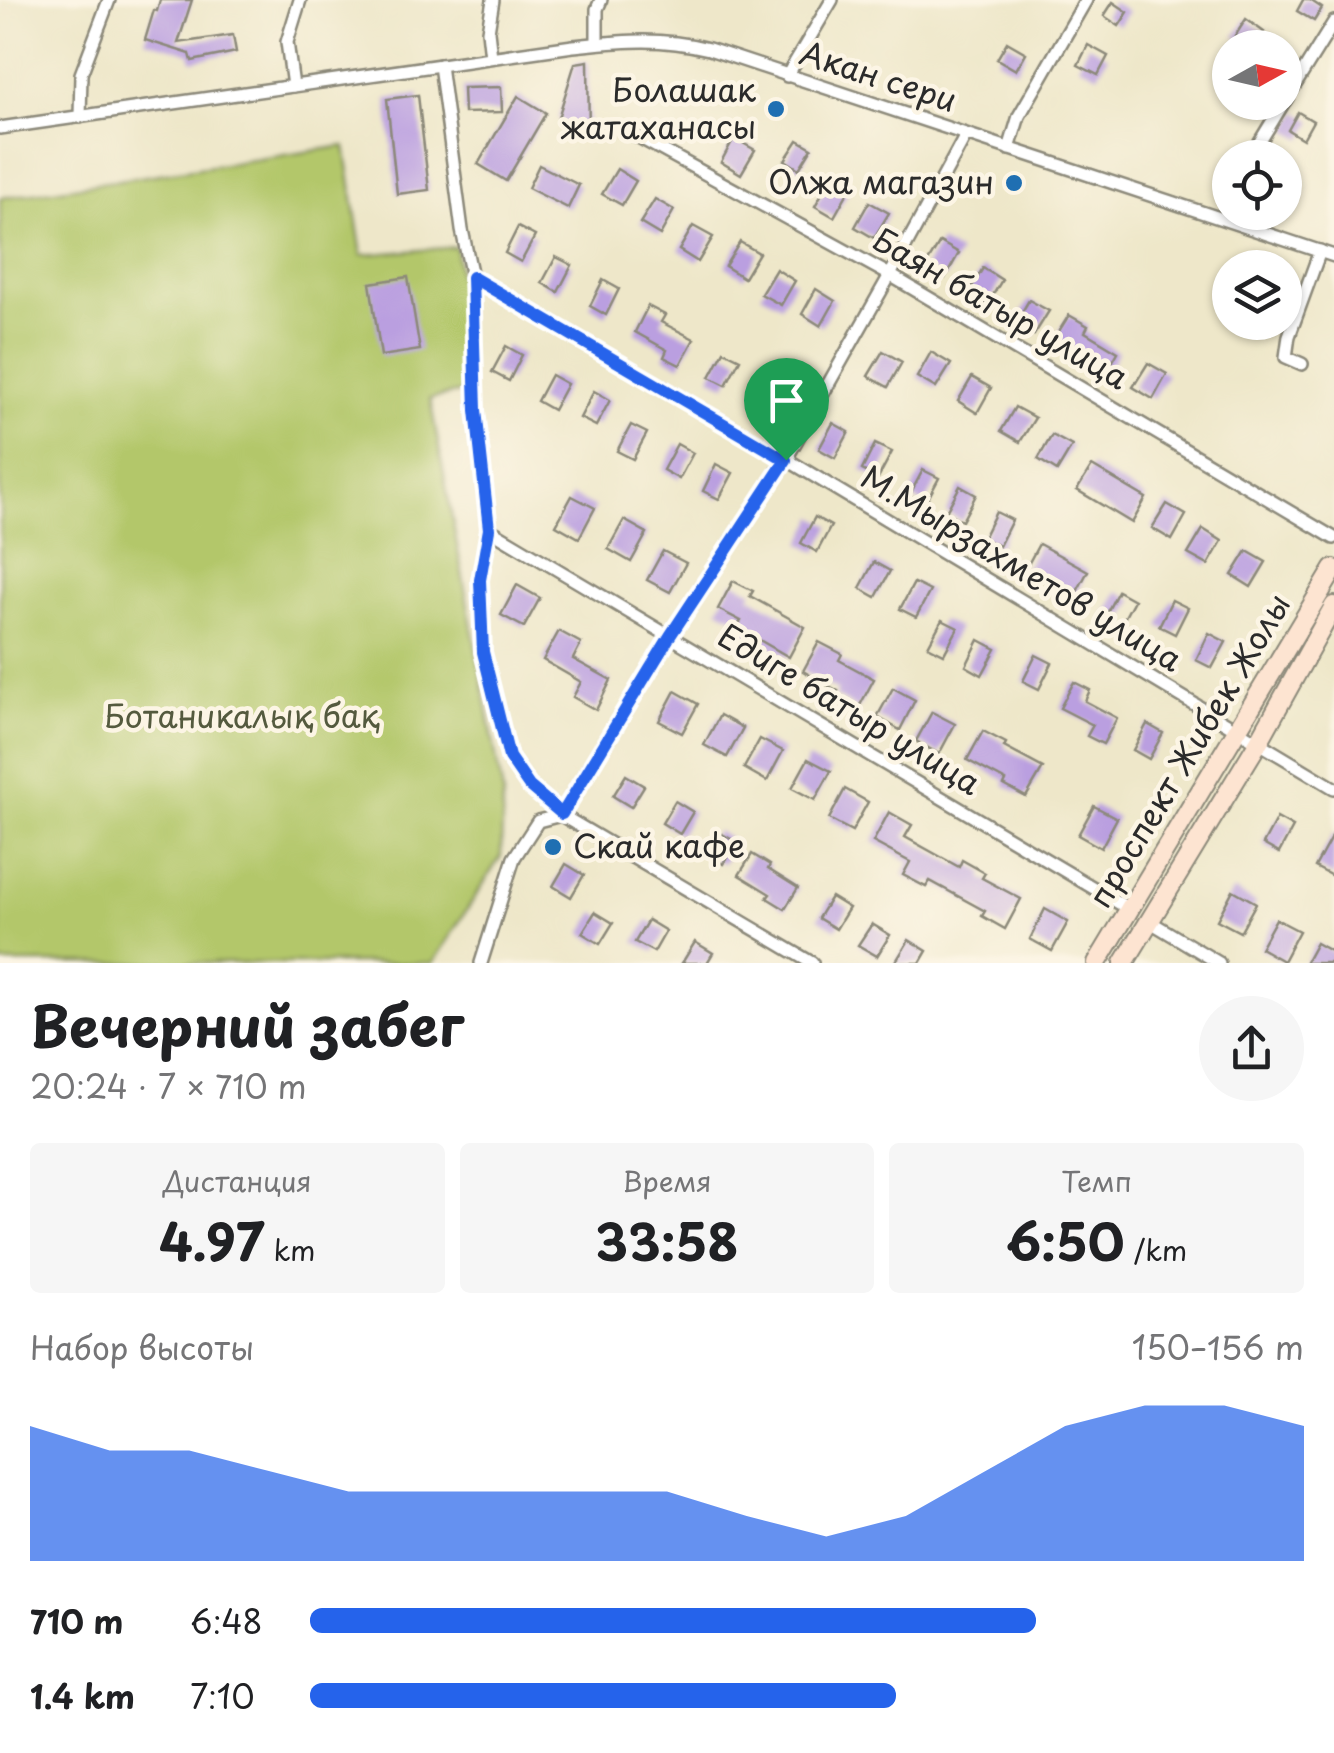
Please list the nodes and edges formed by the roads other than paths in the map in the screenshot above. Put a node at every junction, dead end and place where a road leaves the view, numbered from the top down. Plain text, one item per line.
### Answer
1 (109, 0) edge
2 (300, 0) edge
3 (493, 0) edge
4 (600, 0) edge
5 (832, 0) edge
6 (1086, 0) edge
7 (1334, 22) edge
8 (597, 44) junction
9 (491, 58) junction
10 (440, 65) junction
11 (1302, 73) edge
12 (787, 76) junction
13 (292, 86) junction
14 (80, 117) junction
15 (0, 128) edge
16 (634, 134) dead end
17 (966, 135) junction
18 (1009, 149) junction
19 (1320, 251) junction
20 (1334, 256) edge
21 (890, 275) junction
22 (472, 277) junction
23 (1302, 364) dead end
24 (786, 460) junction
25 (489, 529) junction
26 (1334, 538) edge
27 (1334, 569) edge
28 (1334, 606) edge
29 (670, 636) junction
30 (1237, 730) junction
31 (1258, 742) junction
32 (1334, 788) edge
33 (562, 814) junction
34 (1129, 909) junction
35 (1149, 921) junction
36 (481, 963) edge
37 (812, 963) edge
38 (1096, 963) edge
39 (1124, 963) edge
40 (1219, 963) edge

1 - 14 street
2 - 13 street
3 - 9 street
4 - 8 street
5 - 12 street
6 - 18 street
7 - 11 street
8 - 9 street, Акан сери
8 - 12 street, Акан сери
9 - 10 street, Акан сери
10 - 13 street, Акан сери
10 - 22 street
12 - 17 street, Акан сери
13 - 14 street, Акан сери
14 - 15 street, Акан сери
16 - 21 street, Баян батыр улица
17 - 18 street, Акан сери
17 - 21 street
18 - 19 street, Акан сери
19 - 20 street, Акан сери
19 - 23 street
21 - 24 street
21 - 26 street, Баян батыр улица
22 - 24 street, М.Мырзахметов улица
22 - 25 lane
24 - 29 street
24 - 30 street, М.Мырзахметов улица
25 - 29 street, Едиге батыр улица
25 - 33 lane
27 - 30 street, проспект Жибек Жолы
28 - 31 street, проспект Жибек Жолы
29 - 33 street
29 - 34 street, Едиге батыр улица
30 - 31 street, М.Мырзахметов улица
30 - 34 street, проспект Жибек Жолы
31 - 32 street, М.Мырзахметов улица
31 - 35 street, проспект Жибек Жолы
33 - 36 street
33 - 37 street
34 - 38 street, проспект Жибек Жолы
35 - 39 street, проспект Жибек Жолы
35 - 40 street

